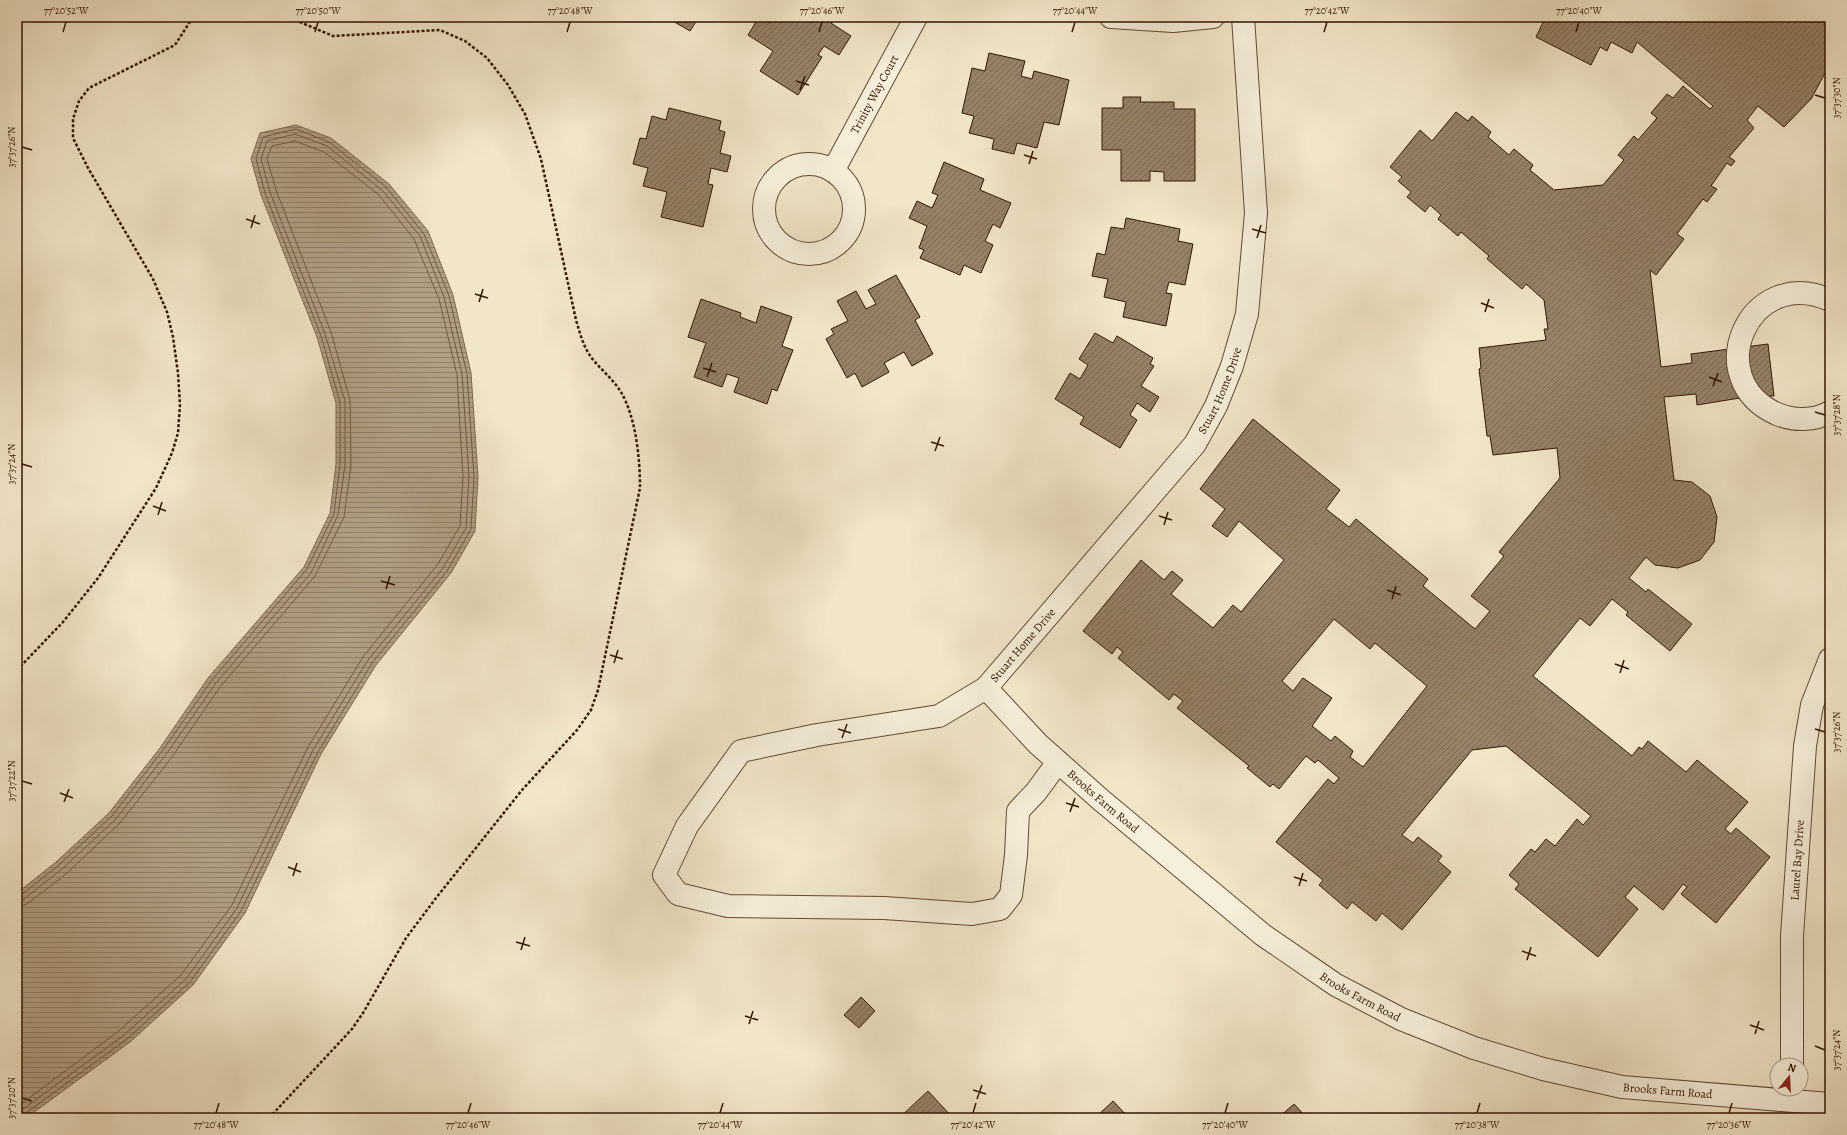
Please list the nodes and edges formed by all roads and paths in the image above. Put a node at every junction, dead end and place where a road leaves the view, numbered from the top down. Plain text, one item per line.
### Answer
1 (193, 17) edge
2 (288, 17) edge
3 (916, 17) edge
4 (1111, 17) edge
5 (1213, 17) edge
6 (1244, 17) edge
7 (833, 171) junction
8 (1830, 300) edge
9 (1830, 412) edge
10 (1830, 659) edge
11 (17, 670) edge
12 (986, 688) junction
13 (1058, 762) junction
14 (1792, 1057) edge
15 (1769, 1095) edge
16 (1797, 1097) edge
17 (1830, 1104) edge
18 (269, 1118) edge

1 - 11 path
2 - 18 path
3 - 7 street, Trinity Way Court
4 - 5 street
6 - 12 street, Stuart Home Drive
7 - 7 street
8 - 9 street
10 - 14 street, Laurel Bay Drive
12 - 13 street, Brooks Farm Road
12 - 13 street, Stuart Home Drive
13 - 15 street, Brooks Farm Road
16 - 17 street, Brooks Farm Road

